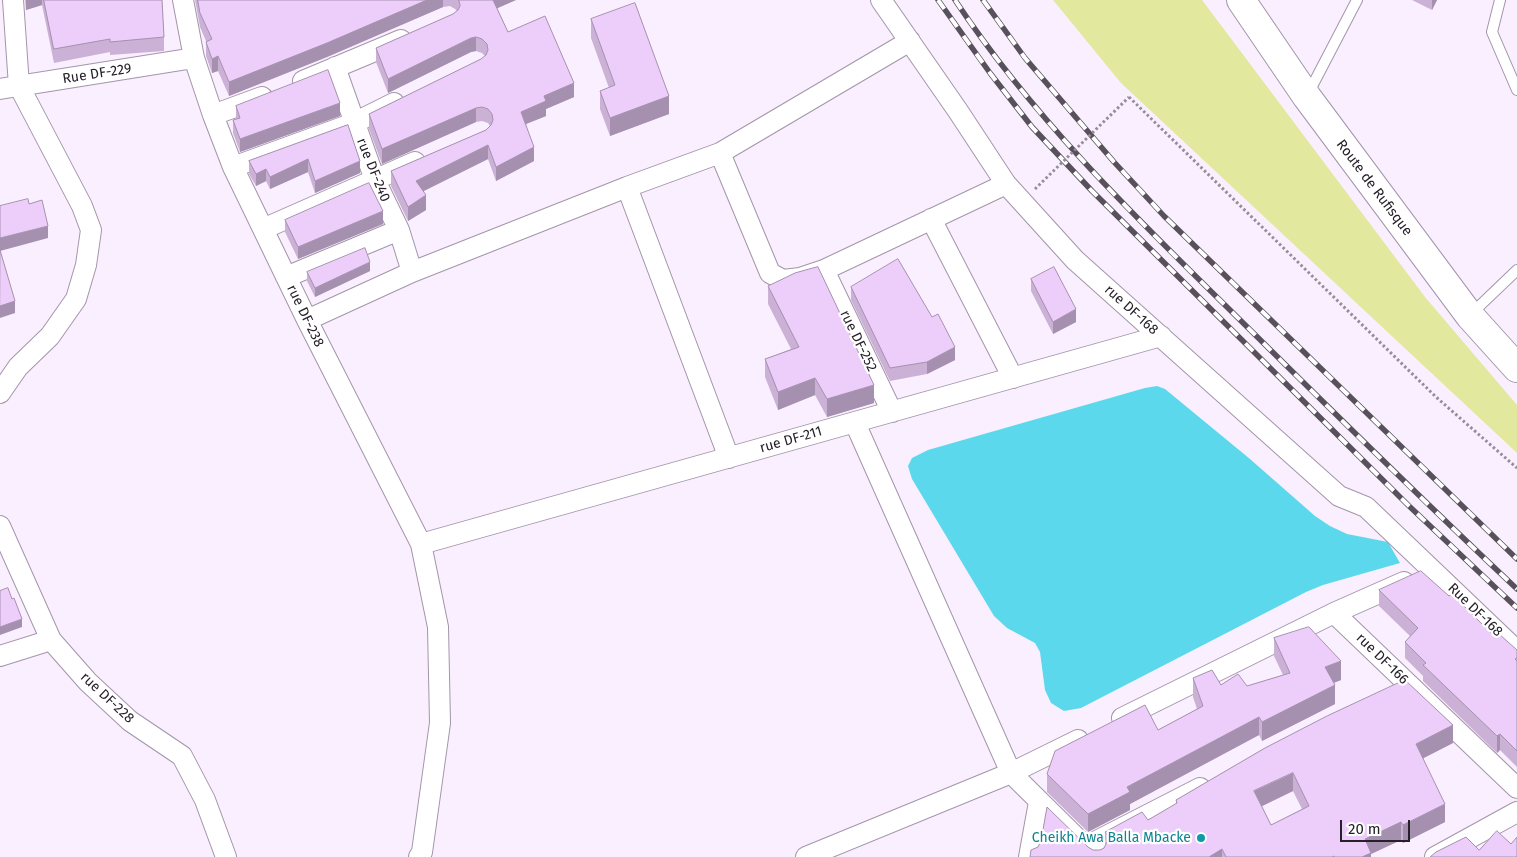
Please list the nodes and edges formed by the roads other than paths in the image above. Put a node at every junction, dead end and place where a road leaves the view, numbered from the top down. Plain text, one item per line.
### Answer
1 (13, 0) edge
2 (183, 0) edge
3 (881, 0) edge
4 (1241, 0) edge
5 (1357, 0) edge
6 (1500, 0) edge
7 (420, 31) edge
8 (910, 42) junction
9 (194, 58) junction
10 (335, 67) junction
11 (10, 87) edge
12 (1517, 90) edge
13 (406, 97) edge
14 (1307, 97) junction
15 (213, 115) junction
16 (354, 123) junction
17 (720, 153) junction
18 (428, 156) edge
19 (233, 167) junction
20 (375, 180) junction
21 (1006, 184) junction
22 (627, 187) junction
23 (931, 219) junction
24 (263, 229) junction
25 (399, 230) junction
26 (824, 270) junction
27 (1517, 270) edge
28 (412, 272) junction
29 (286, 277) junction
30 (1470, 316) junction
31 (307, 320) junction
32 (1161, 336) junction
33 (1517, 368) edge
34 (1013, 378) junction
35 (0, 393) edge
36 (892, 412) junction
37 (855, 422) junction
38 (728, 458) junction
39 (0, 526) edge
40 (422, 544) junction
41 (1433, 569) junction
42 (1334, 613) junction
43 (51, 640) junction
44 (1517, 651) edge
45 (0, 656) edge
46 (1011, 773) junction
47 (1220, 778) edge
48 (1517, 788) edge
49 (1039, 802) junction
50 (1517, 812) edge
51 (1090, 852) edge
52 (424, 855) edge
53 (226, 857) edge
54 (806, 857) edge
55 (1028, 857) edge
56 (1435, 857) edge

1 - 11 street
2 - 9 street, rue DF-238
3 - 8 street, rue DF-168
4 - 14 main road, Route de Rufisque
5 - 14 lane
6 - 12 lane
7 - 10 street
8 - 17 street
8 - 21 street, rue DF-168
9 - 11 street, Rue DF-229
9 - 15 street, rue DF-238
10 - 15 street
10 - 16 street, rue DF-240
11 - 35 street
13 - 16 street
14 - 30 main road, Route de Rufisque
15 - 19 street, rue DF-238
16 - 19 street
16 - 20 street, rue DF-240
17 - 22 street
17 - 26 street
18 - 20 street
19 - 24 street, rue DF-238
20 - 24 street
20 - 25 street, rue DF-240
21 - 23 street
21 - 32 street, rue DF-168
22 - 28 street
22 - 38 street
23 - 26 street
23 - 34 street
24 - 29 street, rue DF-238
25 - 28 street, rue DF-240
25 - 29 street
26 - 36 street, rue DF-252
27 - 30 lane
28 - 31 street
29 - 31 street, rue DF-238
30 - 33 main road, Route de Rufisque
31 - 40 street, rue DF-238
32 - 34 street, rue DF-211
32 - 41 street, rue DF-168
34 - 36 street, rue DF-211
36 - 37 street, rue DF-211
37 - 38 street, rue DF-211
37 - 46 street
38 - 40 street, rue DF-211
39 - 43 street, rue DF-228
40 - 52 street, rue DF-238
41 - 42 street
41 - 44 street, Rue DF-168
42 - 46 street
42 - 48 street, rue DF-166
43 - 45 street
43 - 53 street, rue DF-228
46 - 49 street
46 - 54 street
47 - 51 street
49 - 51 street
49 - 55 street
50 - 56 street

